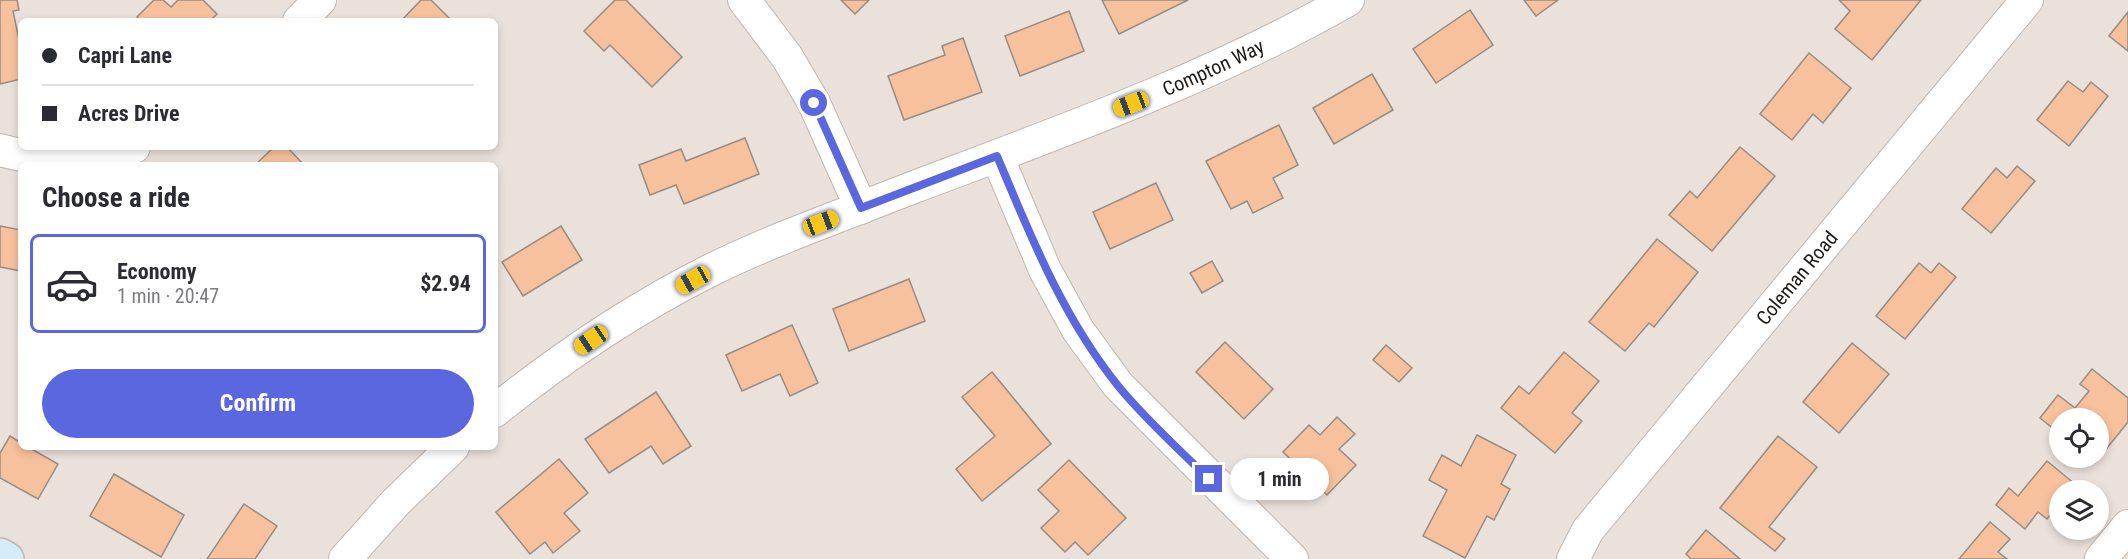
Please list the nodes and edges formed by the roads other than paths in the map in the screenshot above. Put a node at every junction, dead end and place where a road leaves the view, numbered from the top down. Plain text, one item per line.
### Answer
1 (320, 0) edge
2 (744, 0) edge
3 (1348, 0) edge
4 (2027, 0) edge
5 (301, 18) edge
6 (0, 150) edge
7 (124, 150) edge
8 (997, 156) junction
9 (861, 208) junction
10 (498, 409) edge
11 (450, 450) edge
12 (2128, 526) edge
13 (0, 555) edge
14 (7, 559) edge
15 (345, 559) edge
16 (1292, 559) edge
17 (1573, 559) edge
18 (2101, 559) edge

1 - 5 street
2 - 9 street
3 - 8 street, Compton Way
4 - 17 street, Coleman Road
6 - 7 street
8 - 9 street, Compton Way
8 - 16 street
9 - 10 street, Compton Way
11 - 15 street
12 - 18 street
13 - 14 street

